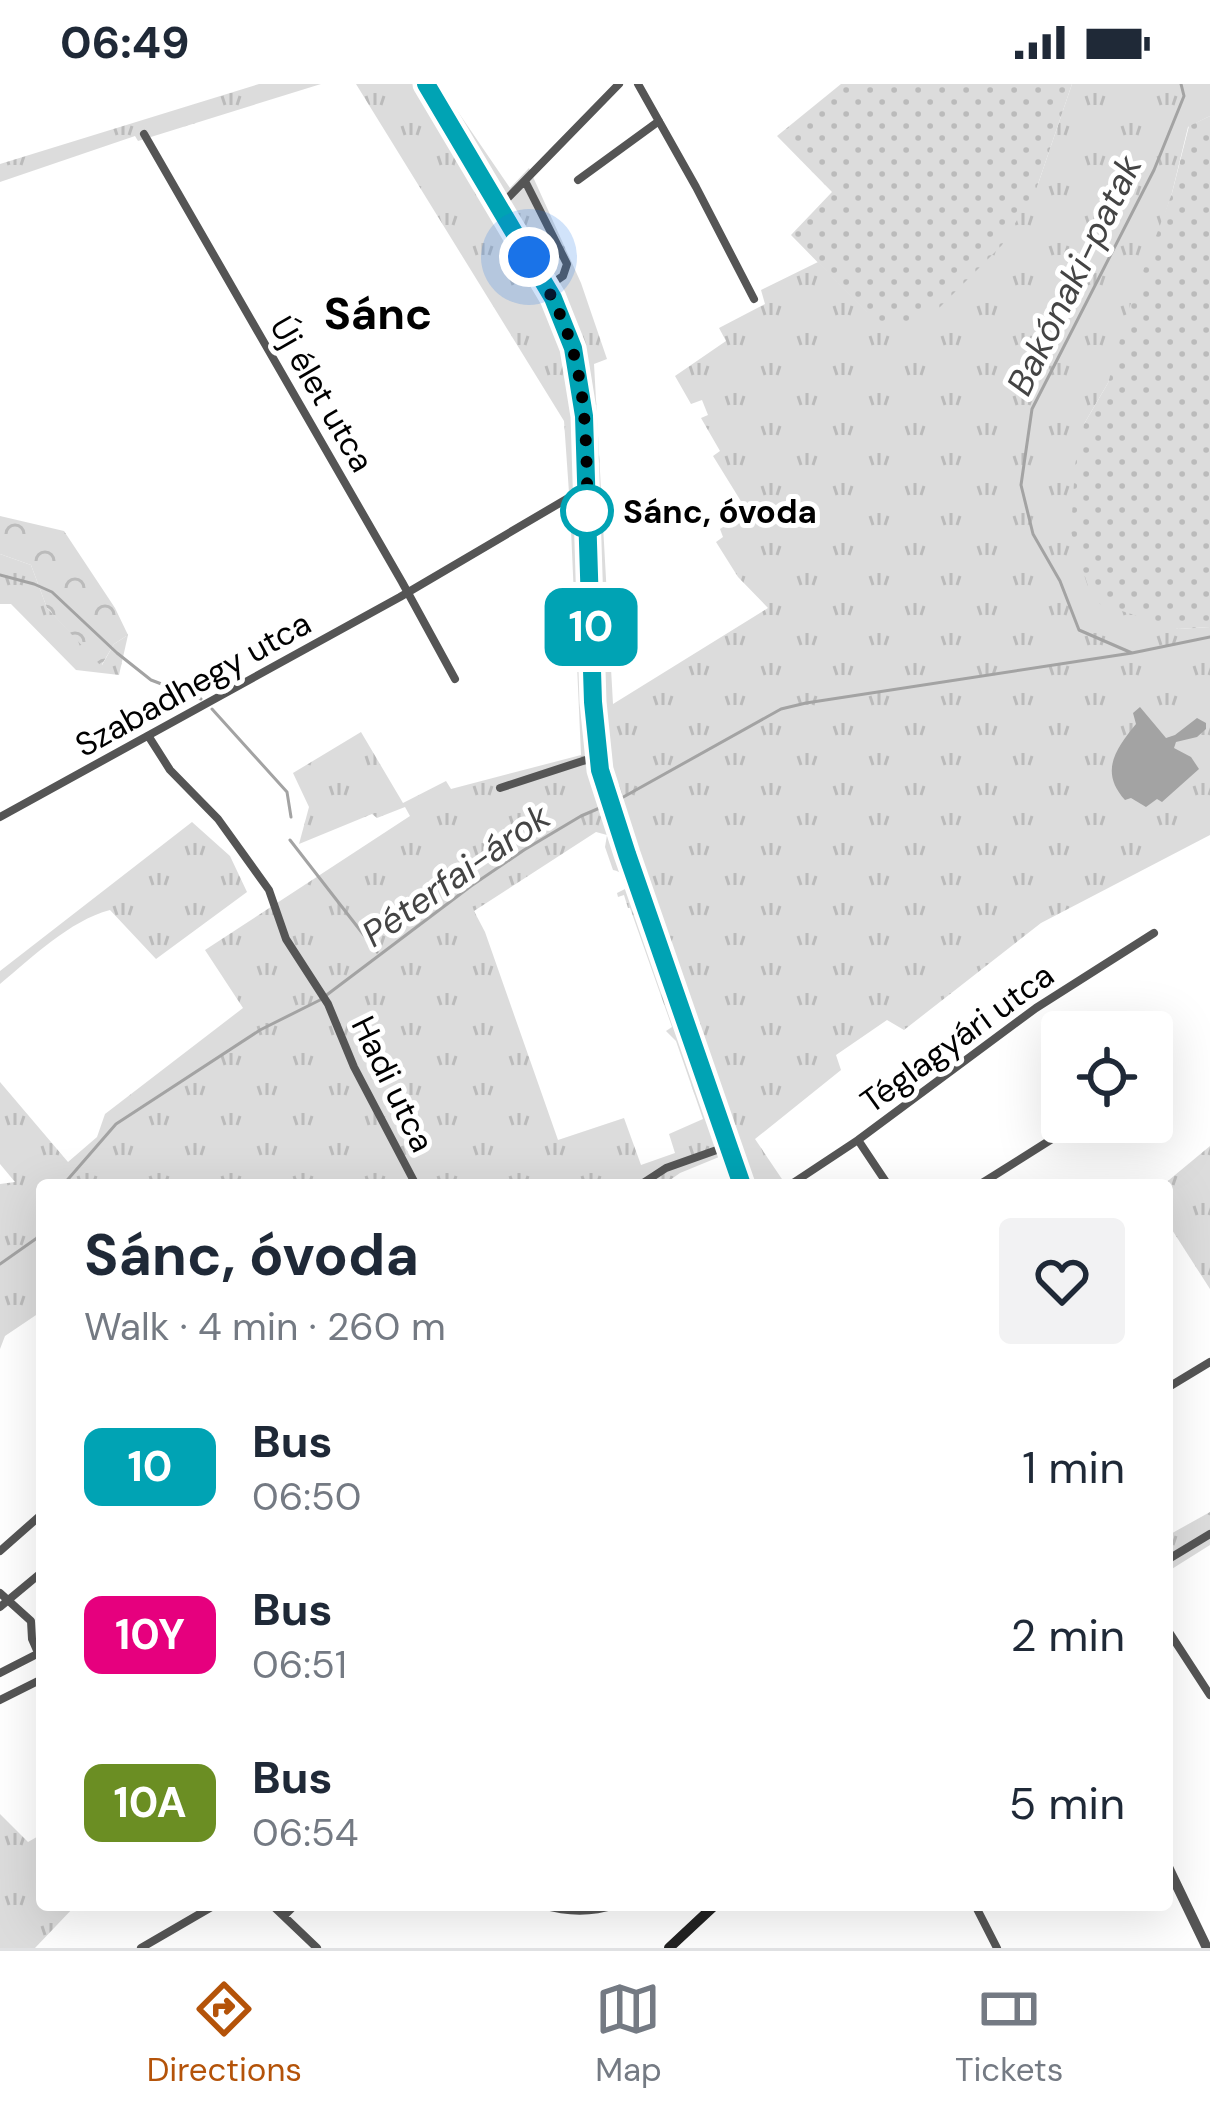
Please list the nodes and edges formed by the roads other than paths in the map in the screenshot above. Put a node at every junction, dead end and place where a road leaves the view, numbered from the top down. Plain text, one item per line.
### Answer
1 (426, 84) edge
2 (619, 84) edge
3 (638, 84) edge
4 (659, 121) junction
5 (144, 134) dead end
6 (578, 180) dead end
7 (525, 181) junction
8 (500, 206) junction
9 (547, 287) junction
10 (754, 299) dead end
11 (586, 488) junction
12 (408, 592) junction
13 (455, 679) dead end
14 (149, 736) junction
15 (598, 756) junction
16 (500, 788) dead end
17 (0, 818) edge
18 (1154, 933) dead end
19 (858, 1139) junction
20 (1046, 1143) edge
21 (728, 1146) junction
22 (413, 1179) edge
23 (649, 1179) edge
24 (740, 1179) edge
25 (800, 1179) edge
26 (884, 1179) edge
27 (989, 1179) edge
28 (1210, 1362) edge
29 (1173, 1384) edge
30 (36, 1519) edge
31 (1210, 1534) edge
32 (0, 1551) edge
33 (1173, 1556) edge
34 (36, 1576) edge
35 (3, 1600) edge
36 (1173, 1639) edge
37 (36, 1646) edge
38 (36, 1657) edge
39 (0, 1673) edge
40 (36, 1683) edge
41 (1210, 1695) edge
42 (0, 1700) edge
43 (1173, 1877) edge
44 (205, 1911) edge
45 (279, 1911) edge
46 (289, 1911) edge
47 (710, 1911) edge
48 (978, 1911) edge
49 (284, 1916) junction
50 (142, 1948) edge
51 (316, 1948) edge
52 (669, 1948) edge
53 (997, 1948) edge
54 (1207, 1948) edge

1 - 8 main road
2 - 7 street
3 - 4 street
4 - 6 street
4 - 10 street
5 - 12 street, Új élet utca
7 - 8 street
7 - 9 street
8 - 9 main road
9 - 11 main road
11 - 12 street, Szabadhegy utca
11 - 15 main road
12 - 13 street, Új élet utca
12 - 14 street, Szabadhegy utca
14 - 17 street, Szabadhegy utca
14 - 22 street, Hadi utca
15 - 16 street
15 - 21 main road
18 - 19 street, Téglagyári utca
19 - 25 street, Téglagyári utca
19 - 26 street
20 - 27 street
21 - 23 street
21 - 24 main road
28 - 29 street
30 - 32 street
31 - 33 street
34 - 35 street
35 - 37 street
36 - 41 street
38 - 39 street
40 - 42 street
43 - 54 street
44 - 50 street
45 - 49 street
46 - 49 street
47 - 52 main road
48 - 53 street
49 - 51 street

